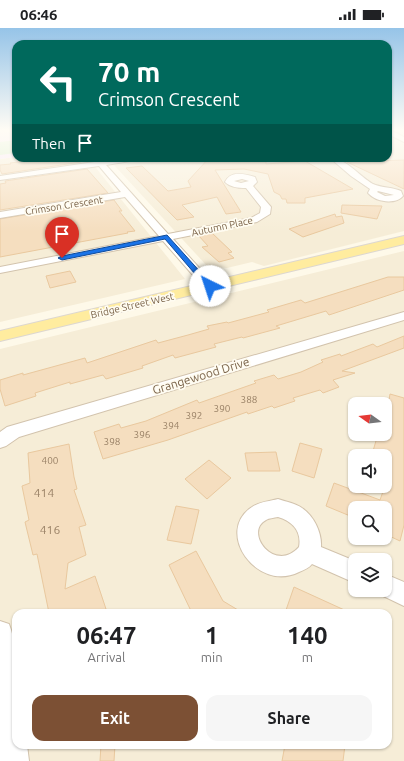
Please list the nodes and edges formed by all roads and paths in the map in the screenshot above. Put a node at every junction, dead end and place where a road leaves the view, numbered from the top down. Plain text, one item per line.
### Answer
1 (106, 163) edge
2 (340, 163) edge
3 (101, 164) junction
4 (0, 178) edge
5 (248, 185) dead end
6 (375, 188) dead end
7 (128, 194) junction
8 (0, 215) edge
9 (167, 237) junction
10 (404, 240) edge
11 (0, 270) edge
12 (210, 286) junction
13 (404, 316) edge
14 (0, 336) edge
15 (0, 441) edge
16 (308, 552) dead end
17 (348, 569) edge
18 (392, 588) edge
19 (404, 594) edge
20 (0, 633) edge
21 (12, 743) edge
22 (13, 749) edge
23 (14, 761) edge

1 - 3 street
2 - 6 street
3 - 4 street
3 - 7 street
5 - 9 street, Autumn Place
7 - 8 street, Crimson Crescent
7 - 9 street
9 - 11 street
9 - 12 street
10 - 12 main road, Bridge Street West
12 - 14 main road, Bridge Street West
13 - 15 street, Grangewood Drive
16 - 17 street
18 - 19 street
20 - 21 street
22 - 23 street

